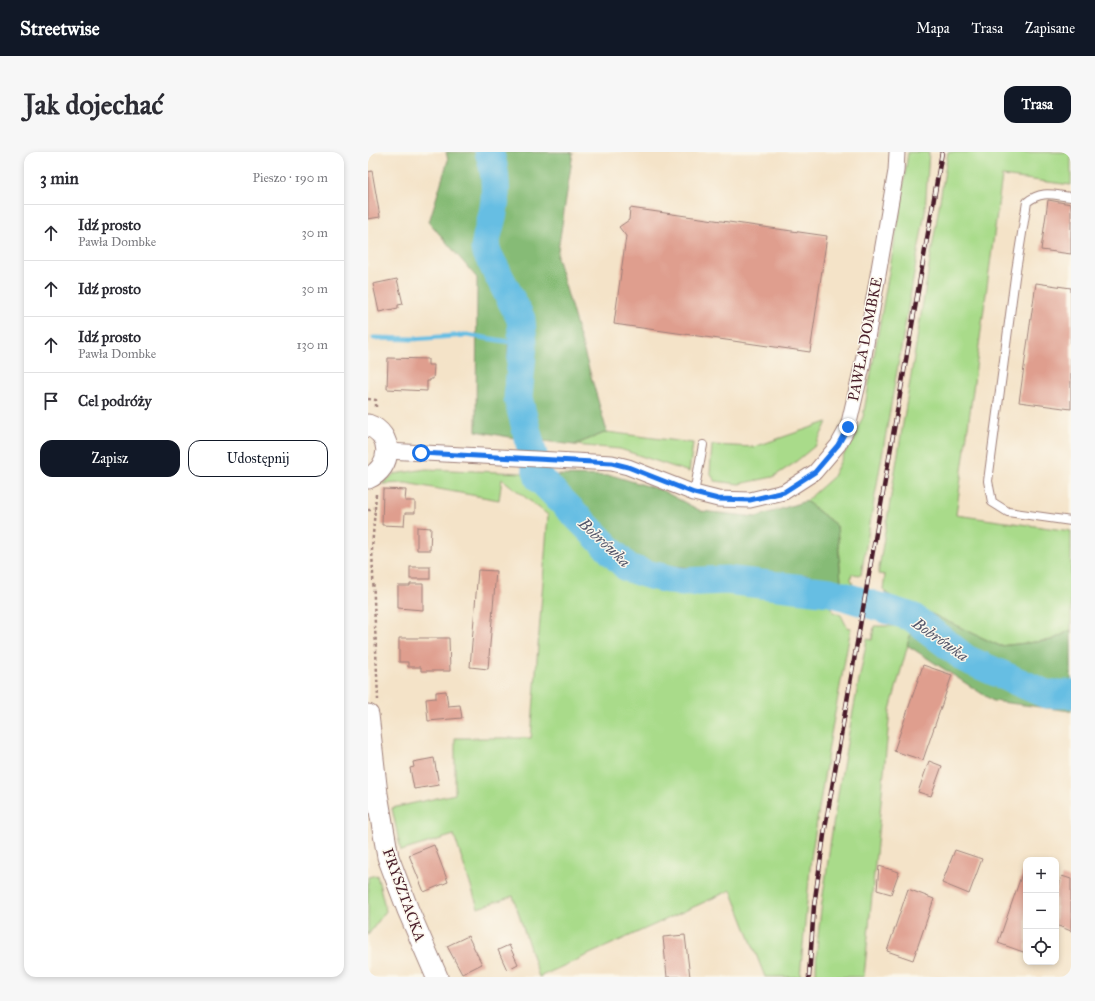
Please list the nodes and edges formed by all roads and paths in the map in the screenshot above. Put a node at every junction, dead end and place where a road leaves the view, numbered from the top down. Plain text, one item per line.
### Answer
1 (897, 152) edge
2 (1071, 197) edge
3 (368, 399) edge
4 (376, 400) dead end
5 (368, 425) edge
6 (703, 445) dead end
7 (387, 451) junction
8 (368, 478) edge
9 (694, 493) junction
10 (368, 510) edge
11 (375, 510) dead end
12 (1071, 521) edge
13 (368, 715) edge
14 (437, 977) edge

1 - 9 street, PAWŁA DOMBKE
2 - 12 lane
3 - 4 path
5 - 7 street
6 - 9 lane
7 - 8 street
7 - 9 street, PAWŁA DOMBKE
10 - 11 path
13 - 14 street, FRYSZTACKA

